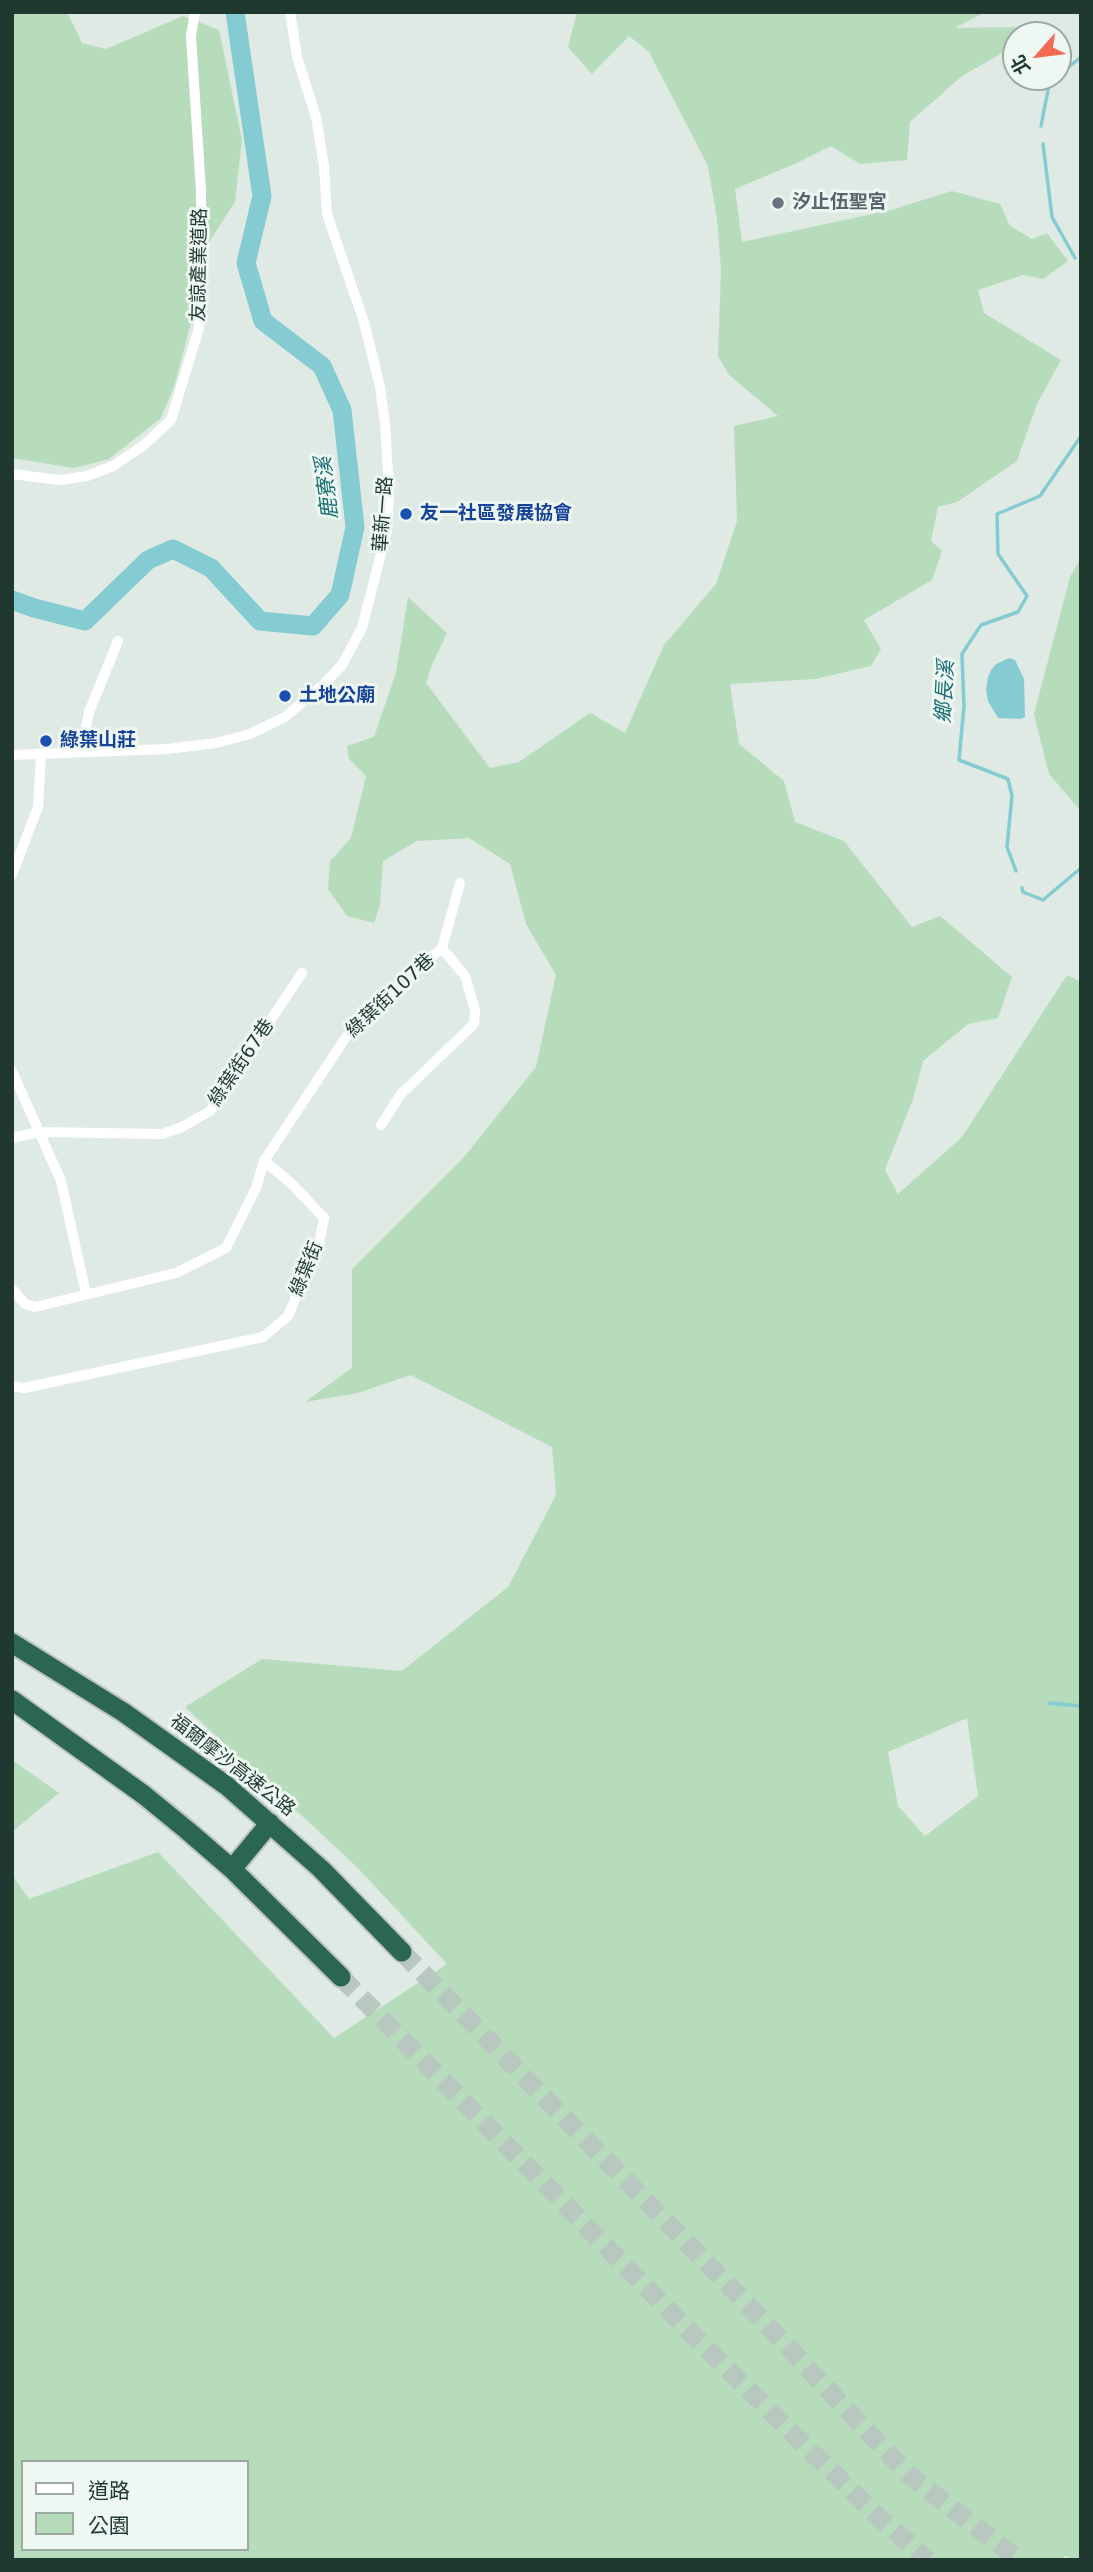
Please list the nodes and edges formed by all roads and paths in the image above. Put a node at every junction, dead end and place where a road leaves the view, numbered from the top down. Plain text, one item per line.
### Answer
1 (195, 12) edge
2 (290, 12) edge
3 (12, 474) edge
4 (118, 642) dead end
5 (80, 752) junction
6 (12, 755) edge
7 (41, 755) junction
8 (12, 875) edge
9 (460, 883) dead end
10 (442, 948) junction
11 (302, 973) dead end
12 (12, 1070) edge
13 (381, 1125) dead end
14 (39, 1132) junction
15 (12, 1138) edge
16 (264, 1161) junction
17 (12, 1289) edge
18 (86, 1294) junction
19 (12, 1386) edge
20 (12, 1643) edge
21 (12, 1700) edge
22 (270, 1823) junction
23 (232, 1869) junction
24 (402, 1952) tunnel mouth
25 (341, 1977) tunnel mouth

1 - 3 street, 友諒產業道路
2 - 5 street, 華新一路
4 - 5 street
5 - 7 street, 華新一路
6 - 7 street, 華新一路
7 - 8 street
9 - 10 street
10 - 13 street, 綠葉街107巷
10 - 16 street, 綠葉街107巷
11 - 14 street, 綠葉街67巷
12 - 14 street
14 - 15 street, 綠葉街67巷
14 - 18 street
16 - 18 street
16 - 19 street, 綠葉街
17 - 18 street
20 - 22 highway, 福爾摩沙高速公路
21 - 23 highway
22 - 23 highway
22 - 24 highway, 福爾摩沙高速公路
23 - 25 highway

